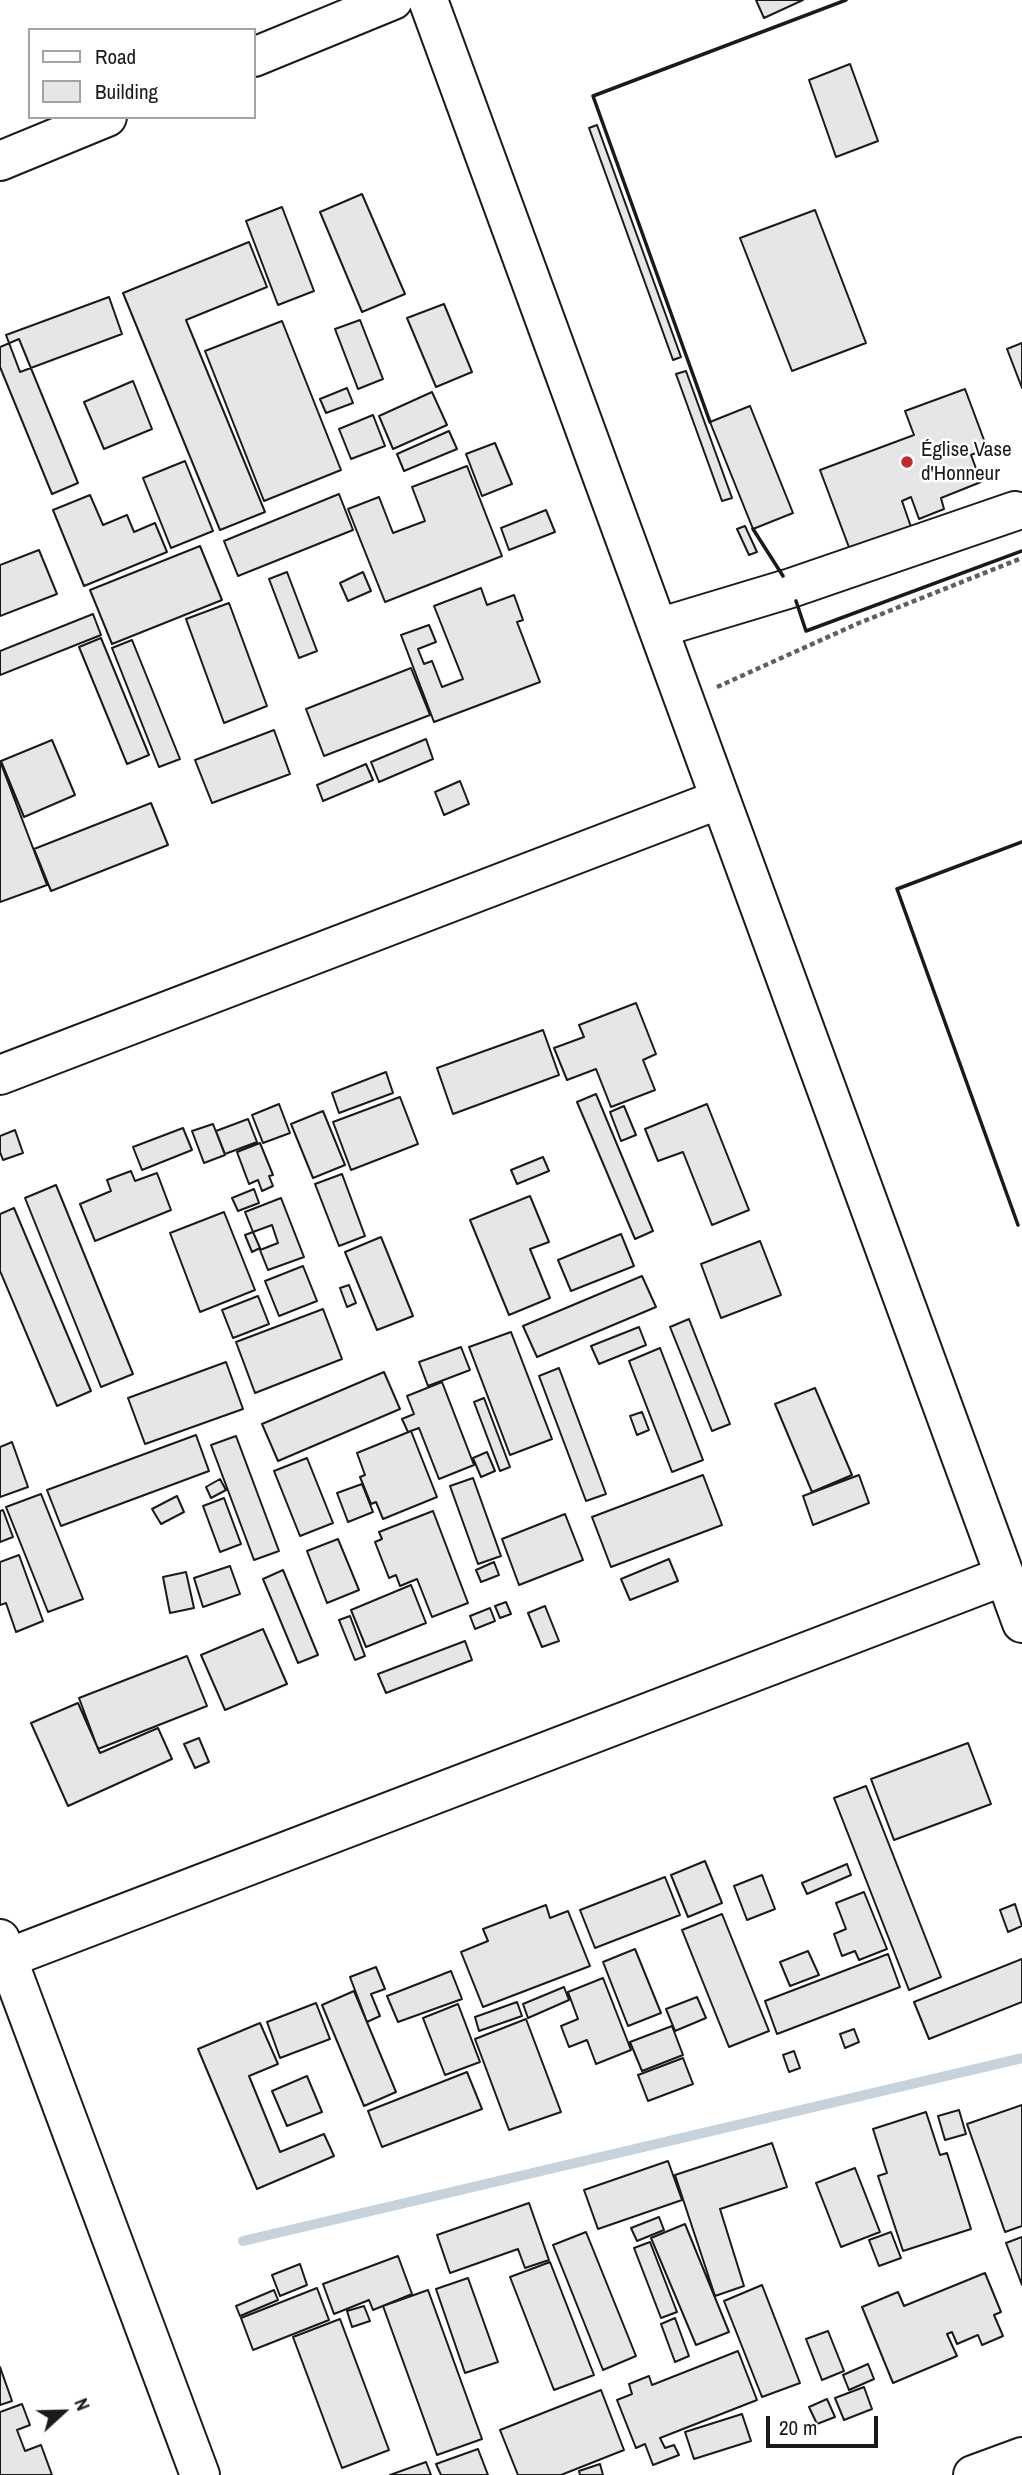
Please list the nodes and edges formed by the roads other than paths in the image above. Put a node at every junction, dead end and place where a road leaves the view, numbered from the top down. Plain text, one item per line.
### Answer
1 (393, 0) edge
2 (428, 0) edge
3 (256, 56) edge
4 (102, 119) edge
5 (0, 161) edge
6 (1015, 511) dead end
7 (658, 628) junction
8 (720, 800) junction
9 (0, 1075) edge
10 (1004, 1576) junction
11 (1022, 1623) edge
12 (2, 1953) edge
13 (1022, 2457) edge
14 (200, 2475) edge
15 (973, 2475) edge

1 - 3 street
2 - 7 street
4 - 5 street
6 - 7 street
7 - 8 street
8 - 9 street
8 - 10 street
10 - 11 street
10 - 12 street
12 - 14 street
13 - 15 street

